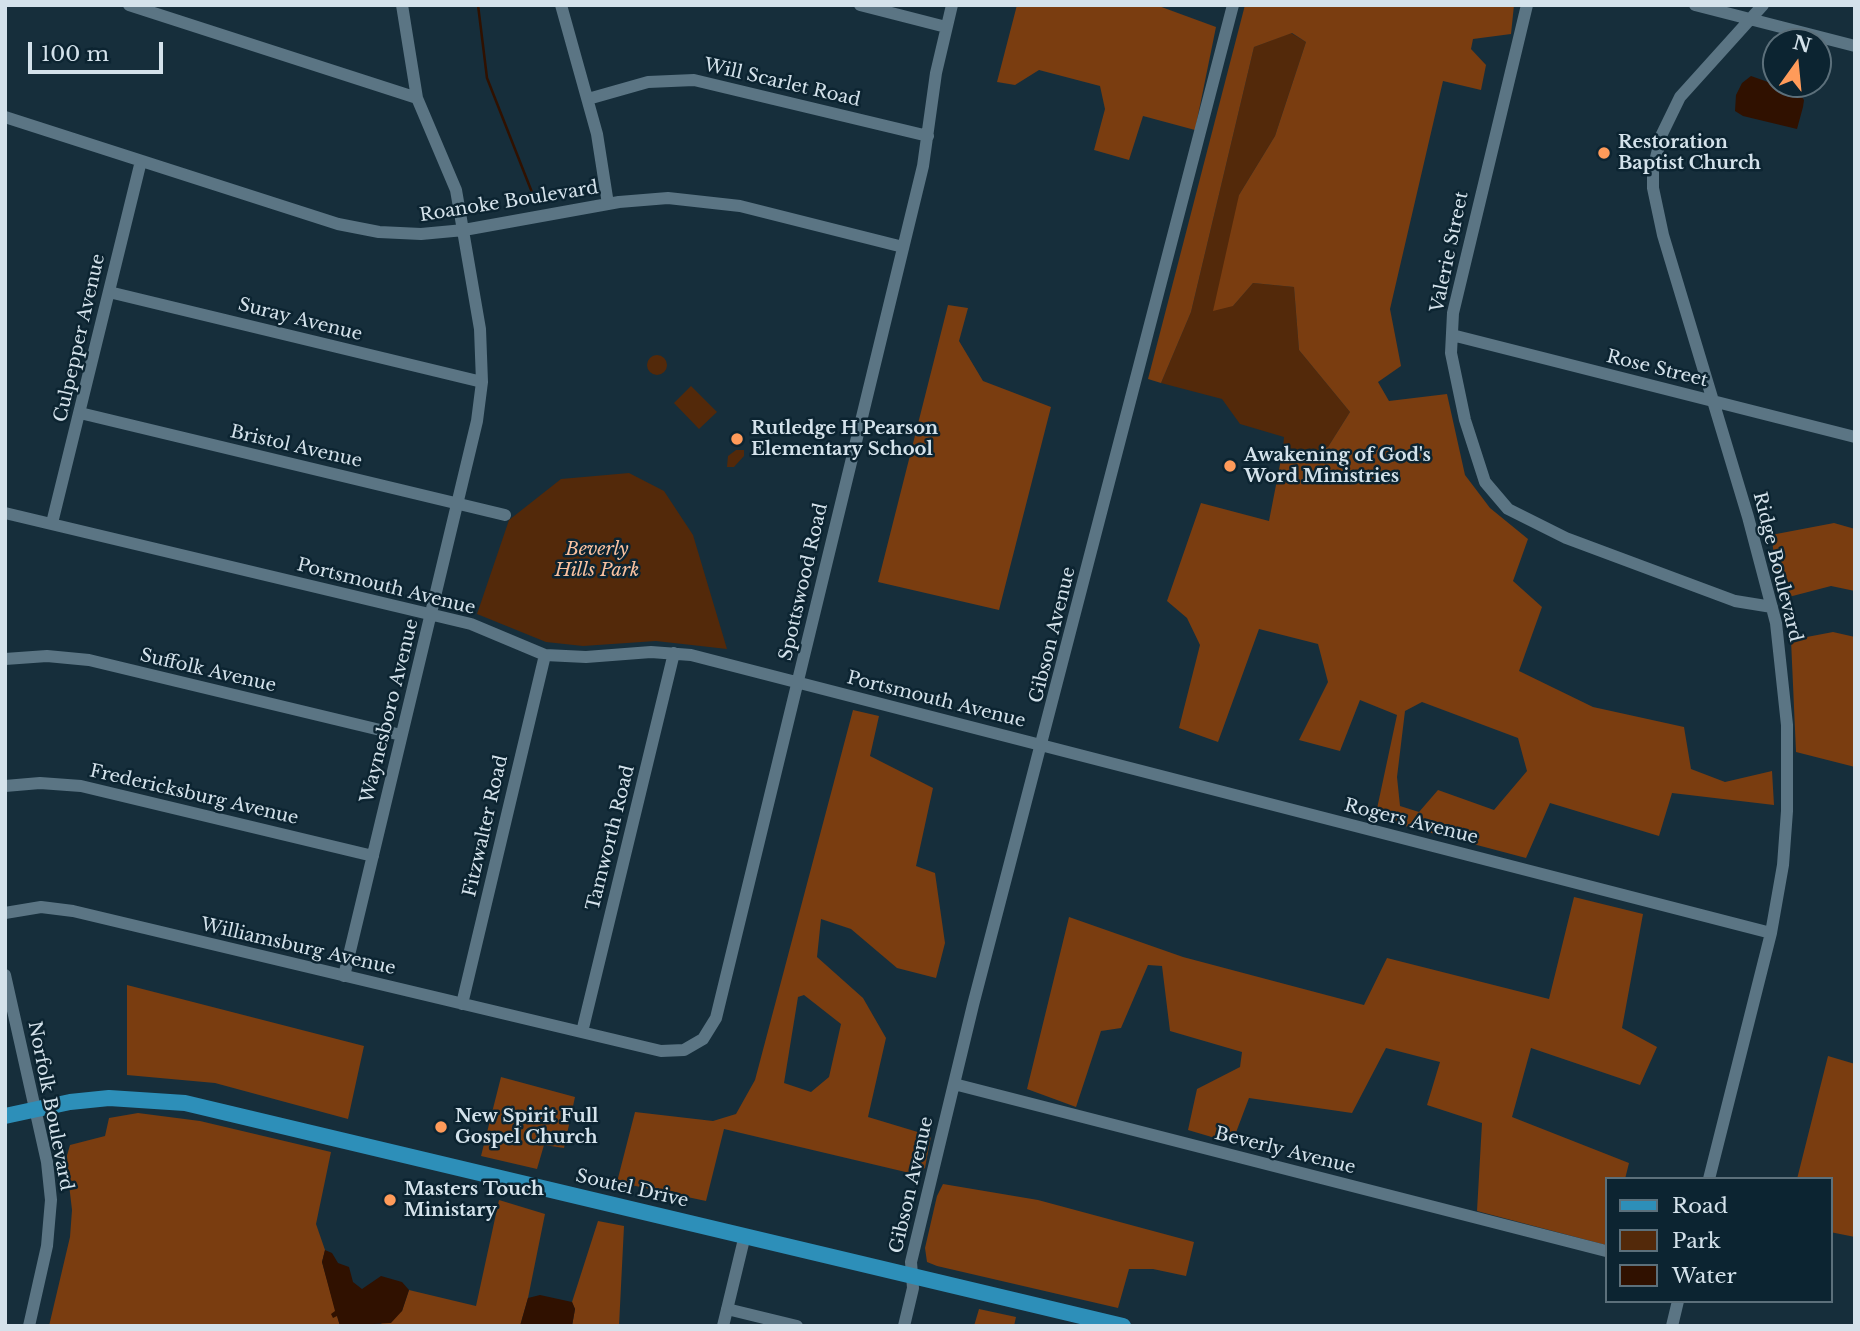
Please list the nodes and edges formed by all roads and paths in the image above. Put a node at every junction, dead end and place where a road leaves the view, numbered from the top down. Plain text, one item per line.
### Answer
1 (129, 5) edge
2 (402, 5) edge
3 (561, 5) edge
4 (860, 5) edge
5 (952, 5) edge
6 (1233, 5) edge
7 (1527, 5) edge
8 (1695, 5) edge
9 (1763, 5) edge
10 (1749, 19) junction
11 (946, 27) junction
12 (1855, 46) edge
13 (417, 98) junction
14 (588, 99) junction
15 (5, 117) edge
16 (928, 136) junction
17 (141, 161) junction
18 (608, 204) junction
19 (464, 230) junction
20 (903, 247) junction
21 (109, 292) junction
22 (1452, 335) junction
23 (482, 382) junction
24 (1713, 401) junction
25 (80, 413) junction
26 (1855, 438) edge
27 (457, 502) junction
28 (5, 513) edge
29 (505, 515) dead end
30 (52, 523) junction
31 (1772, 607) junction
32 (431, 614) junction
33 (674, 653) junction
34 (545, 655) junction
35 (5, 659) edge
36 (798, 683) junction
37 (401, 735) junction
38 (1043, 746) junction
39 (5, 786) edge
40 (373, 856) junction
41 (5, 912) edge
42 (1771, 933) junction
43 (5, 975) edge
44 (344, 976) junction
45 (462, 1004) junction
46 (582, 1032) junction
47 (954, 1084) junction
48 (36, 1109) junction
49 (5, 1116) edge
50 (1710, 1177) edge
51 (745, 1235) junction
52 (1604, 1250) edge
53 (912, 1275) junction
54 (1678, 1303) edge
55 (727, 1309) junction
56 (1068, 1320) edge
57 (29, 1326) edge
58 (723, 1326) edge
59 (797, 1326) edge
60 (904, 1326) edge
61 (1123, 1326) edge
62 (1672, 1326) edge

1 - 13 street
2 - 13 street, Waynesboro Avenue
3 - 14 street
4 - 11 street
5 - 11 street, Spottswood Road
6 - 38 street, Gibson Avenue
7 - 22 street, Valerie Street
8 - 10 street
9 - 10 street, Ridge Boulevard
10 - 12 street
10 - 24 street, Ridge Boulevard
11 - 16 street, Spottswood Road
13 - 19 street, Waynesboro Avenue
14 - 16 street, Will Scarlet Road
14 - 18 street
15 - 17 street, Roanoke Boulevard
16 - 20 street, Spottswood Road
17 - 19 street, Roanoke Boulevard
17 - 21 street, Culpepper Avenue
18 - 19 street, Roanoke Boulevard
18 - 20 street, Roanoke Boulevard
19 - 23 street, Waynesboro Avenue
20 - 36 street, Spottswood Road
21 - 23 street, Suray Avenue
21 - 25 street, Culpepper Avenue
22 - 24 street, Rose Street
22 - 31 street, Valerie Street
23 - 27 street, Waynesboro Avenue
24 - 26 street, Rose Street
24 - 31 street, Ridge Boulevard
25 - 27 street, Bristol Avenue
25 - 30 street, Culpepper Avenue
27 - 29 street, Bristol Avenue
27 - 32 street, Waynesboro Avenue
28 - 30 street, Portsmouth Avenue
30 - 32 street, Portsmouth Avenue
31 - 42 street, Ridge Boulevard
32 - 34 street, Portsmouth Avenue
32 - 37 street, Waynesboro Avenue
33 - 34 street, Portsmouth Avenue
33 - 36 street, Portsmouth Avenue
33 - 46 street, Tamworth Road
34 - 45 street, Fitzwalter Road
35 - 37 street, Suffolk Avenue
36 - 38 street, Portsmouth Avenue
36 - 46 street, Spottswood Road
37 - 40 street, Waynesboro Avenue
38 - 42 street, Rogers Avenue
38 - 47 street, Gibson Avenue
39 - 40 street, Fredericksburg Avenue
40 - 44 street, Waynesboro Avenue
41 - 44 street, Williamsburg Avenue
42 - 50 street, Ridge Boulevard
43 - 48 street, Norfolk Boulevard
44 - 45 street, Williamsburg Avenue
45 - 46 street, Williamsburg Avenue
47 - 52 street, Beverly Avenue
47 - 53 street, Gibson Avenue
48 - 49 main road, Soutel Drive
48 - 51 main road, Soutel Drive
48 - 57 street, Norfolk Boulevard
51 - 53 main road, Soutel Drive
51 - 55 street
53 - 56 main road, Soutel Drive
53 - 60 street, Gibson Avenue
54 - 62 street
55 - 58 street
55 - 59 street
56 - 61 main road, Soutel Drive

